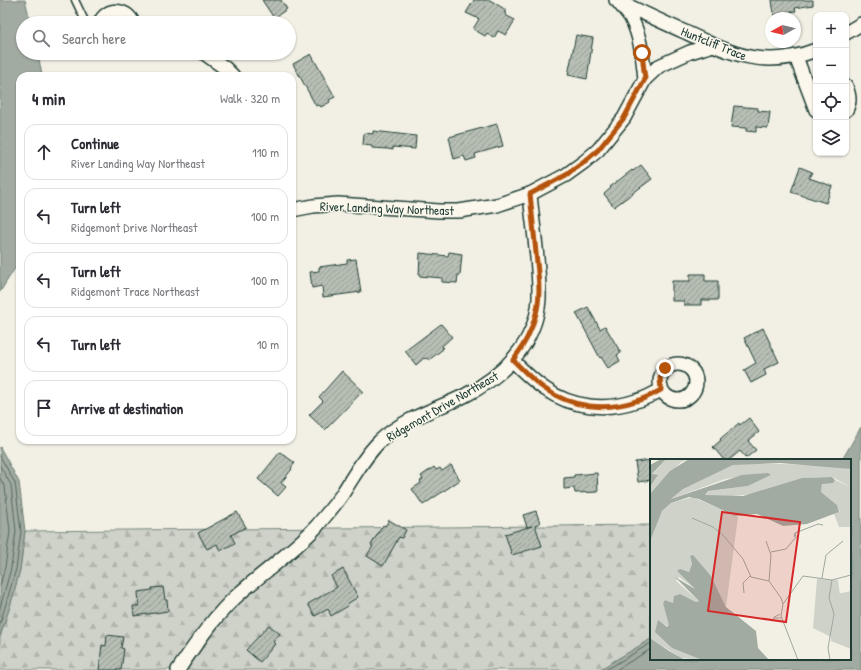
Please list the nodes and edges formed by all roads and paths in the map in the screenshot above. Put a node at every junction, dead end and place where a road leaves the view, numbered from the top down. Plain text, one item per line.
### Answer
1 (75, 0) edge
2 (617, 0) edge
3 (83, 16) edge
4 (104, 16) edge
5 (128, 16) edge
6 (861, 24) edge
7 (849, 31) edge
8 (714, 46) junction
9 (813, 51) edge
10 (796, 57) junction
11 (214, 60) edge
12 (229, 72) edge
13 (645, 79) junction
14 (813, 102) edge
15 (530, 194) junction
16 (296, 209) edge
17 (513, 360) junction
18 (661, 390) dead end
19 (178, 670) edge

1 - 3 lane
2 - 8 street, Huntcliff Trace
2 - 13 street
4 - 5 street
6 - 7 street
8 - 10 street, Huntcliff Trace
8 - 13 street, River Landing Way Northeast
9 - 10 street, Huntcliff Trace
10 - 14 street
11 - 12 street
13 - 15 street, River Landing Way Northeast
15 - 16 street, River Landing Way Northeast
15 - 17 street, Ridgemont Drive Northeast
17 - 18 street
17 - 19 street, Ridgemont Drive Northeast

